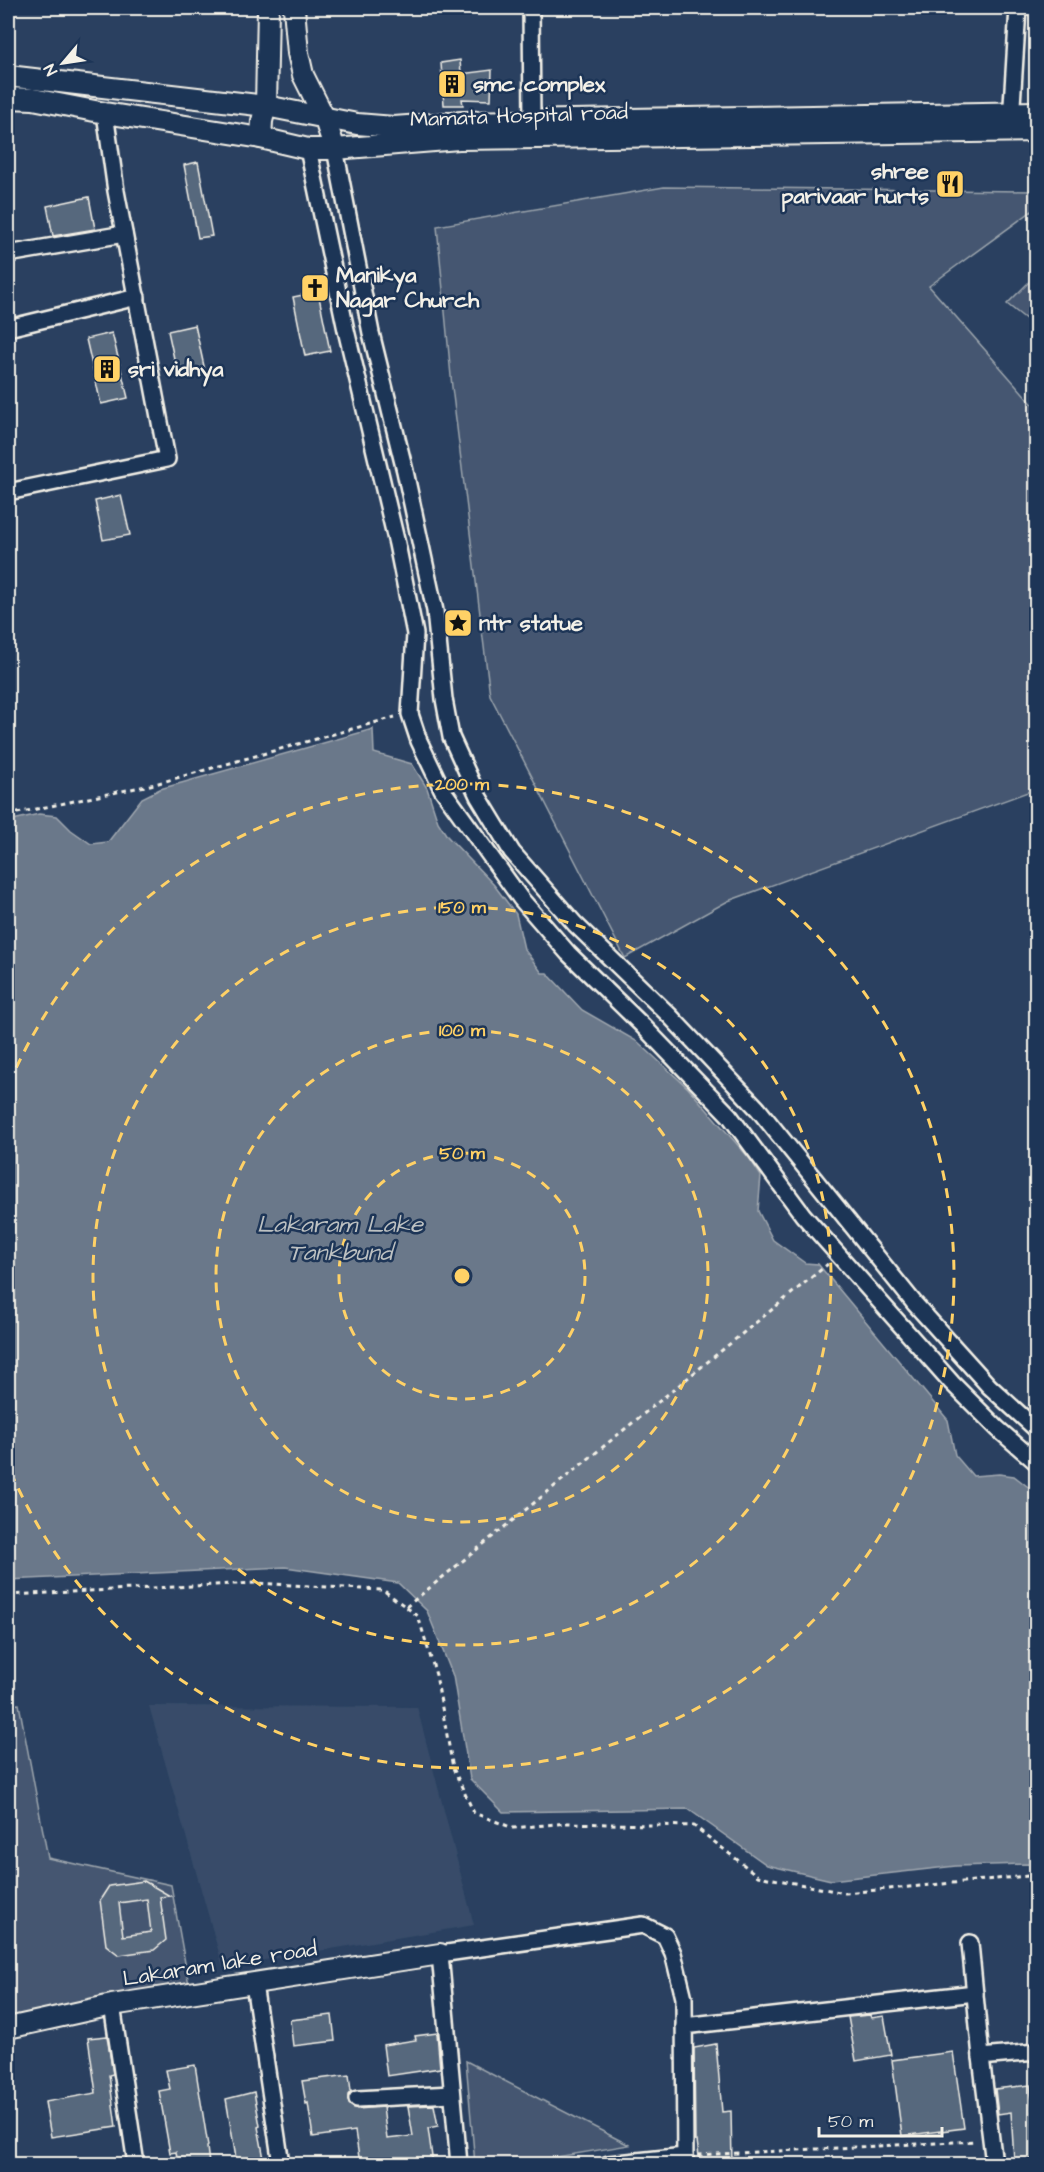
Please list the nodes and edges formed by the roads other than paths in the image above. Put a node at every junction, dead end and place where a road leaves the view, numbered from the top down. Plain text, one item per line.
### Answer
1 (268, 8) edge
2 (294, 8) edge
3 (531, 8) edge
4 (1018, 8) edge
5 (8, 76) edge
6 (8, 98) edge
7 (266, 106) junction
8 (1036, 112) edge
9 (105, 113) junction
10 (324, 117) junction
11 (532, 121) junction
12 (1011, 122) junction
13 (1036, 131) edge
14 (261, 138) junction
15 (308, 149) junction
16 (335, 149) junction
17 (124, 234) junction
18 (8, 254) edge
19 (137, 297) junction
20 (8, 328) edge
21 (8, 492) edge
22 (437, 632) junction
23 (415, 634) junction
24 (1036, 1429) edge
25 (1036, 1462) edge
26 (970, 1943) dead end
27 (440, 1954) junction
28 (254, 1984) junction
29 (975, 1993) junction
30 (112, 2005) junction
31 (684, 2026) junction
32 (8, 2028) edge
33 (1036, 2052) edge
34 (981, 2057) junction
35 (452, 2094) junction
36 (357, 2098) dead end
37 (685, 2160) edge
38 (136, 2164) edge
39 (280, 2164) edge
40 (459, 2164) edge
41 (608, 2164) edge
42 (994, 2164) edge

1 - 7 street
2 - 10 street
3 - 11 street
4 - 12 street
5 - 7 street, Mamata Hospital road
6 - 9 street, Mamata Hospital road
7 - 10 street, Mamata Hospital road
7 - 14 street
8 - 12 street, Mamata Hospital road
9 - 14 street, Mamata Hospital road
9 - 17 street
10 - 11 street, Mamata Hospital road
10 - 16 street
11 - 12 street, Mamata Hospital road
12 - 13 street, Mamata Hospital road
12 - 16 street, Mamata Hospital road
14 - 15 street, Mamata Hospital road
15 - 16 street, Mamata Hospital road
15 - 23 street
16 - 22 street
17 - 18 street
17 - 19 street
19 - 20 street
19 - 21 street
22 - 23 street
22 - 24 street
23 - 25 street
26 - 29 street
27 - 28 street, Lakaram lake road
27 - 31 street
27 - 35 street
28 - 30 street, Lakaram lake road
28 - 39 street
29 - 31 street
29 - 34 street
30 - 32 street, Lakaram lake road
30 - 38 street
31 - 37 street
33 - 34 street
34 - 42 street
35 - 36 street
35 - 40 street
37 - 41 street

